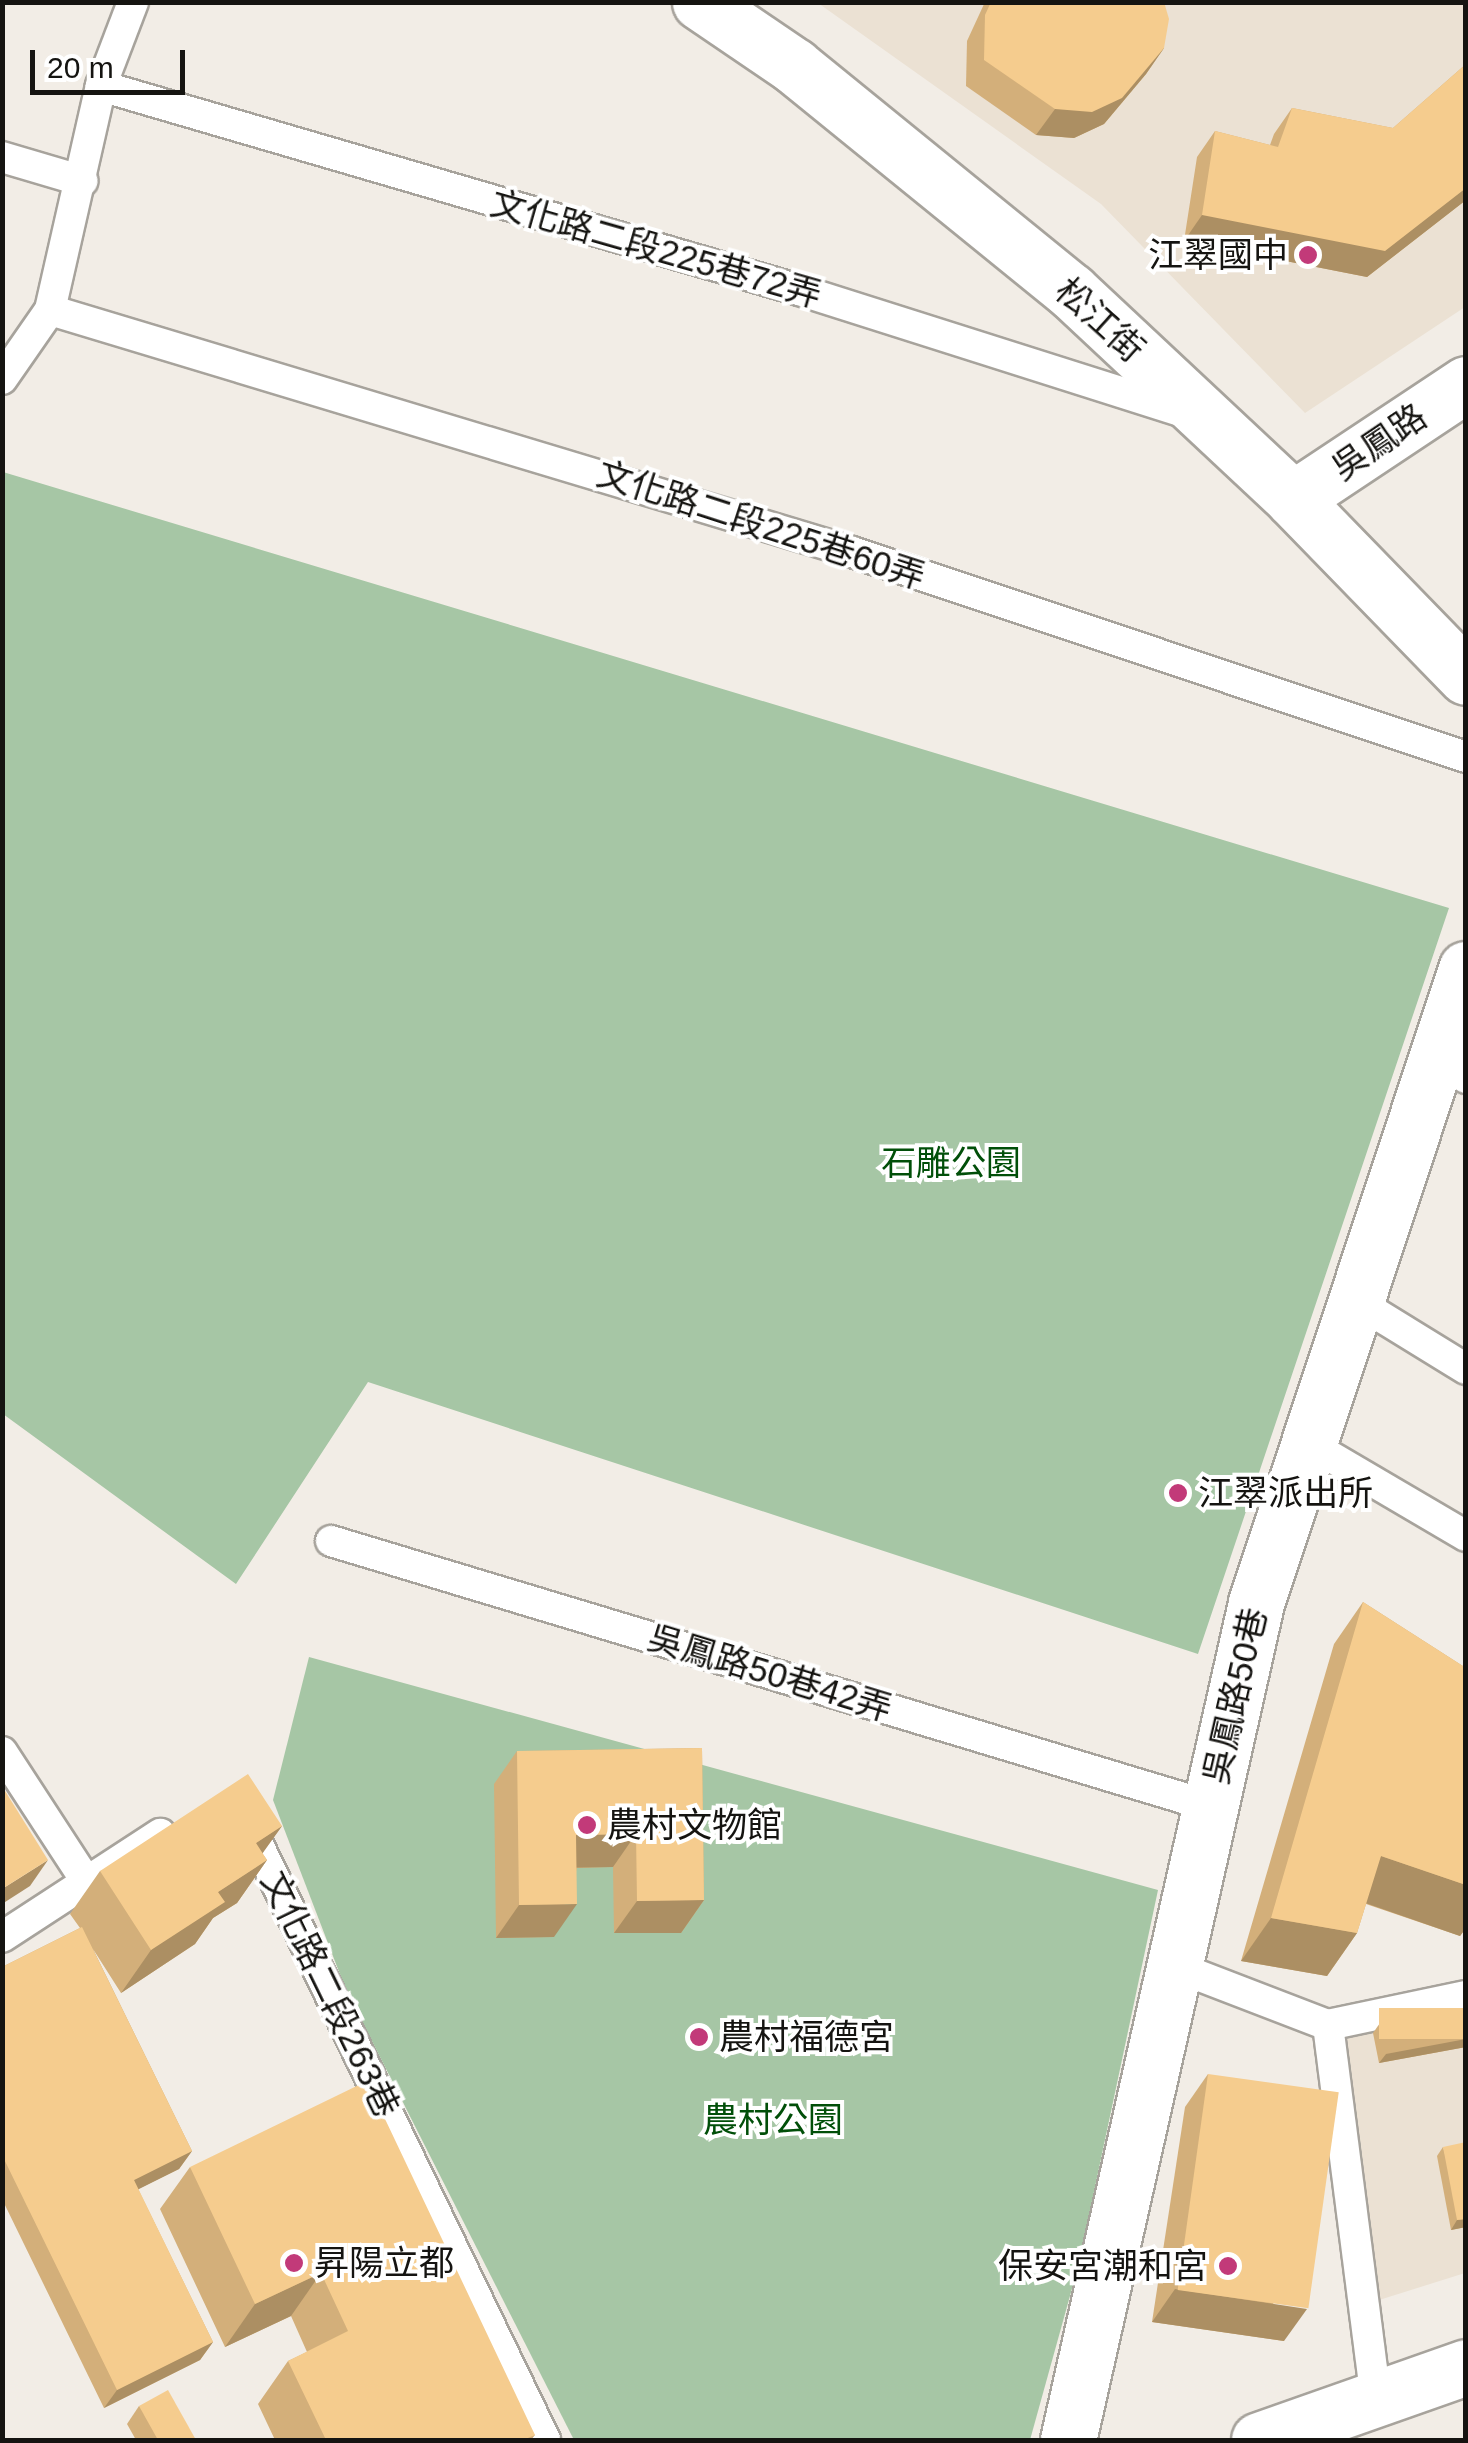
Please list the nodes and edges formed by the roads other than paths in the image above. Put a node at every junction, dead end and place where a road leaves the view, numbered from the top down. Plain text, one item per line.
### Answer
1 (133, 2) edge
2 (700, 2) edge
3 (101, 86) junction
4 (2, 158) edge
5 (83, 181) junction
6 (50, 310) junction
7 (2, 379) edge
8 (1466, 384) edge
9 (1208, 420) junction
10 (1292, 499) junction
11 (1466, 677) edge
12 (1466, 757) edge
13 (1466, 969) edge
14 (1450, 1067) edge
15 (1354, 1300) junction
16 (1466, 1369) edge
17 (1311, 1446) junction
18 (1466, 1536) edge
19 (331, 1541) dead end
20 (2, 1752) edge
21 (232, 1792) edge
22 (1210, 1806) junction
23 (183, 1821) edge
24 (84, 1878) junction
25 (2, 1937) edge
26 (1174, 1966) junction
27 (1466, 1996) edge
28 (1328, 2024) junction
29 (1466, 2367) edge
30 (1376, 2399) junction
31 (545, 2440) edge
32 (1068, 2440) edge
33 (1260, 2440) edge

1 - 3 lane
2 - 9 street, 松江街
3 - 5 lane
3 - 9 lane, 文化路二段225巷72弄
4 - 5 lane
5 - 6 lane
6 - 7 lane
6 - 12 lane, 文化路二段225巷60弄
8 - 10 street, 吳鳳路
9 - 10 street, 松江街
10 - 11 street, 松江街
13 - 14 street, 吳鳳路50巷
14 - 15 street, 吳鳳路50巷
15 - 16 lane
15 - 17 street, 吳鳳路50巷
17 - 18 lane
17 - 22 street, 吳鳳路50巷
19 - 22 lane, 吳鳳路50巷42弄
20 - 24 lane
21 - 31 lane, 文化路二段263巷
22 - 26 street, 吳鳳路50巷
23 - 24 lane
24 - 25 lane
26 - 28 lane
26 - 32 street, 吳鳳路50巷
27 - 28 lane
28 - 30 lane
29 - 30 street
30 - 33 street

